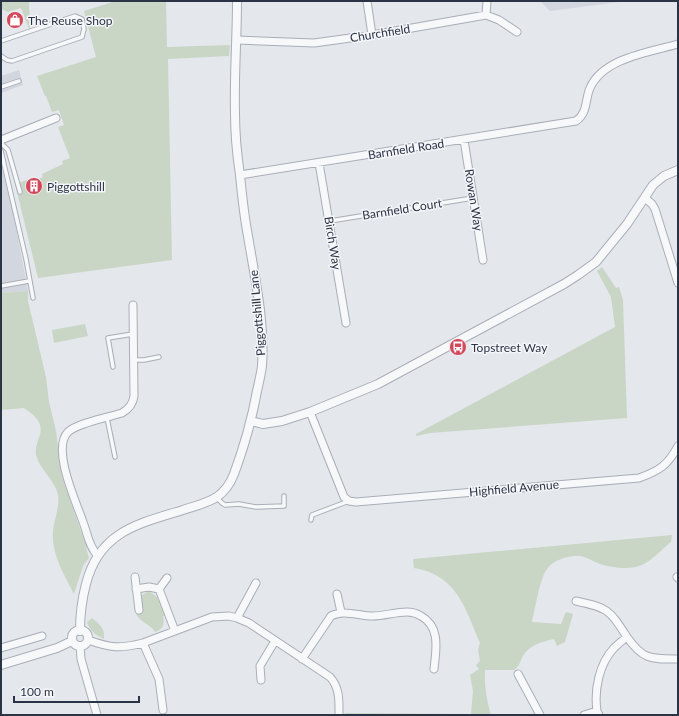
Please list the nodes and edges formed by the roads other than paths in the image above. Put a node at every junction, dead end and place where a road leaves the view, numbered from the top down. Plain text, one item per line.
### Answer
1 (237, 1) edge
2 (366, 1) edge
3 (487, 1) edge
4 (486, 15) junction
5 (517, 32) dead end
6 (372, 34) junction
7 (237, 40) junction
8 (1, 41) edge
9 (678, 44) edge
10 (1, 56) edge
11 (19, 81) dead end
12 (1, 87) edge
13 (56, 118) dead end
14 (1, 140) edge
15 (464, 140) junction
16 (1, 143) edge
17 (1, 151) edge
18 (319, 163) junction
19 (678, 170) edge
20 (6, 175) junction
21 (240, 175) junction
22 (1, 176) edge
23 (20, 192) dead end
24 (474, 198) junction
25 (645, 198) junction
26 (330, 221) junction
27 (483, 260) dead end
28 (29, 281) junction
29 (678, 283) edge
30 (1, 286) edge
31 (33, 298) dead end
32 (133, 304) dead end
33 (346, 323) dead end
34 (133, 334) junction
35 (159, 357) dead end
36 (134, 360) junction
37 (113, 367) dead end
38 (310, 412) junction
39 (107, 418) junction
40 (251, 421) junction
41 (678, 446) edge
42 (115, 457) dead end
43 (284, 496) dead end
44 (217, 498) junction
45 (349, 501) junction
46 (311, 520) dead end
47 (97, 555) junction
48 (135, 577) dead end
49 (167, 578) dead end
50 (256, 583) dead end
51 (136, 589) junction
52 (159, 589) junction
53 (337, 594) dead end
54 (576, 601) dead end
55 (138, 610) dead end
56 (341, 612) junction
57 (237, 618) junction
58 (80, 631) junction
59 (175, 631) junction
60 (42, 636) dead end
61 (627, 637) junction
62 (88, 640) junction
63 (72, 641) junction
64 (275, 641) junction
65 (143, 643) junction
66 (80, 646) junction
67 (1, 648) edge
68 (678, 658) edge
69 (302, 659) junction
70 (1, 665) edge
71 (434, 669) dead end
72 (518, 674) dead end
73 (261, 680) dead end
74 (163, 710) dead end
75 (598, 713) edge
76 (97, 715) edge
77 (339, 715) edge
78 (540, 715) edge
79 (584, 715) edge

1 - 7 street, Piggottshill Lane
2 - 6 street
3 - 4 street
4 - 5 street
4 - 6 street, Churchfield
6 - 7 street, Churchfield
7 - 21 street, Piggottshill Lane
8 - 10 lane
9 - 15 street, Barnfield Road
11 - 12 lane
13 - 14 street
15 - 18 street, Barnfield Road
15 - 24 street, Rowan Way
16 - 23 lane
17 - 20 lane
18 - 21 street, Barnfield Road
18 - 26 street, Birch Way
19 - 25 street
20 - 22 lane
20 - 28 lane
21 - 40 street, Piggottshill Lane
24 - 26 lane, Barnfield Court
24 - 27 street, Rowan Way
25 - 29 street
25 - 38 street
26 - 33 street, Birch Way
28 - 30 lane
28 - 31 lane
32 - 34 street
34 - 36 street
34 - 37 lane
35 - 36 lane
36 - 39 street
38 - 40 street
38 - 45 street
39 - 42 lane
39 - 47 street
40 - 44 street, Piggottshill Lane
41 - 45 street, Highfield Avenue
43 - 44 lane
44 - 47 street, Piggottshill Lane
45 - 46 lane
47 - 58 street, Piggottshill Lane
48 - 51 street
49 - 52 street
50 - 57 street
51 - 52 street
51 - 55 street
52 - 59 street
53 - 56 street
54 - 61 street
56 - 69 street
56 - 71 street
57 - 59 street
57 - 64 street
58 - 62 street
58 - 63 street
59 - 65 street
60 - 67 street
61 - 68 street
61 - 75 street
62 - 65 street
62 - 66 street
63 - 66 street
63 - 70 street
64 - 69 street
64 - 73 street
65 - 74 street
66 - 76 street
69 - 77 street
72 - 78 street
75 - 79 street

